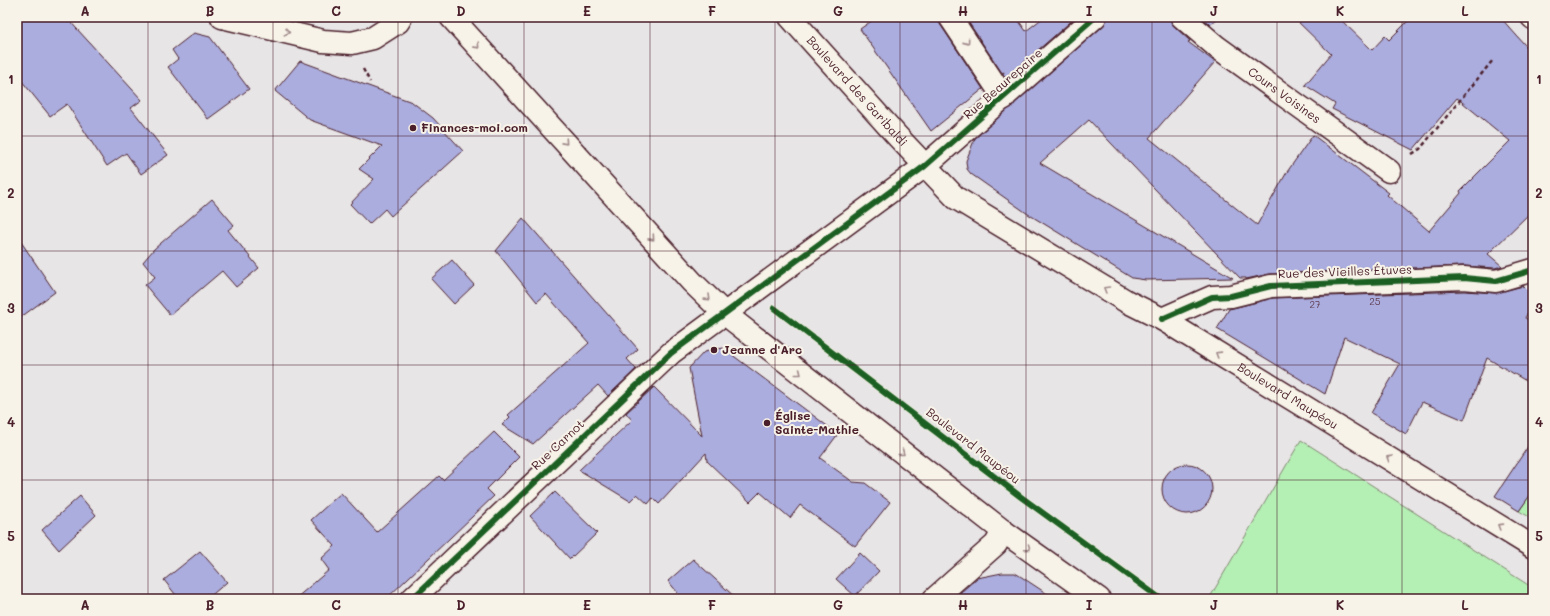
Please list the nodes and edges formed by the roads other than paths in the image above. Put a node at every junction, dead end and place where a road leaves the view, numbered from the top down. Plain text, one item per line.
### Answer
1 (222, 17) edge
2 (402, 17) edge
3 (451, 17) edge
4 (790, 17) edge
5 (950, 17) edge
6 (1095, 17) edge
7 (1182, 17) edge
8 (1004, 98) junction
9 (1381, 165) road end
10 (925, 166) junction
11 (1533, 270) edge
12 (725, 314) junction
13 (1162, 319) junction
14 (1003, 531) junction
15 (1533, 547) edge
16 (412, 599) edge
17 (934, 599) edge
18 (1099, 599) edge

1 -> 2 main road
3 -> 12 main road
4 - 10 main road, Boulevard des Garibaldi
5 -> 8 main road
6 - 8 main road, Rue Beaurepaire
7 - 9 main road, Cours Voisines
8 - 10 main road, Rue Beaurepaire
10 - 12 main road, Rue Beaurepaire
13 -> 10 main road, Boulevard Maupéou
11 - 13 main road, Rue des Vieilles Étuves
12 -> 14 main road
12 - 16 main road, Rue Carnot
15 -> 13 main road, Boulevard Maupéou
14 - 17 main road
14 -> 18 main road

